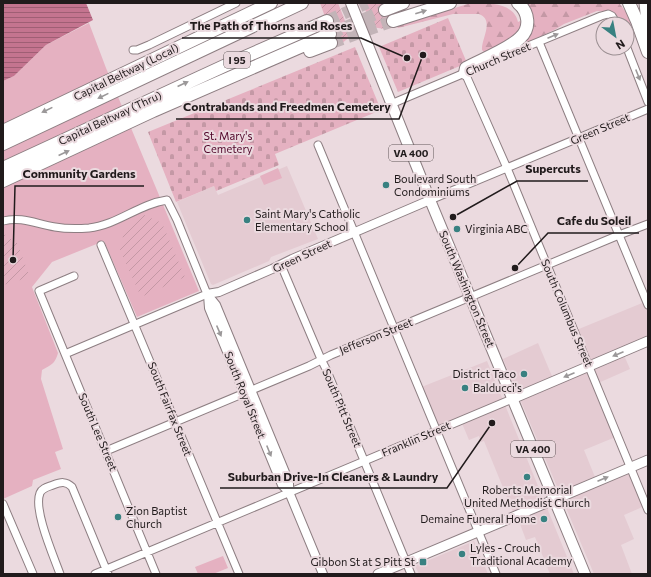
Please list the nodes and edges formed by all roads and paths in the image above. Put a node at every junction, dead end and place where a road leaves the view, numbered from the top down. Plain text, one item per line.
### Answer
1 (236, 3) edge
2 (271, 3) edge
3 (302, 3) edge
4 (351, 3) edge
5 (403, 3) edge
6 (450, 3) edge
7 (518, 3) edge
8 (629, 3) edge
9 (645, 3) edge
10 (385, 10) tunnel mouth
11 (601, 16) edge
12 (613, 16) edge
13 (595, 19) edge
14 (327, 20) tunnel mouth
15 (392, 21) tunnel mouth
16 (648, 32) edge
17 (330, 39) tunnel mouth
18 (539, 42) junction
19 (133, 50) dead end
20 (648, 52) edge
21 (630, 56) edge
22 (465, 73) junction
23 (136, 74) junction
24 (648, 102) edge
25 (391, 104) junction
26 (150, 106) junction
27 (648, 109) edge
28 (3, 131) edge
29 (579, 138) junction
30 (3, 144) edge
31 (318, 144) dead end
32 (3, 168) edge
33 (507, 168) junction
34 (3, 181) edge
35 (430, 200) junction
36 (3, 221) edge
37 (648, 224) edge
38 (354, 233) junction
39 (619, 235) junction
40 (101, 245) dead end
41 (281, 265) junction
42 (547, 266) junction
43 (74, 276) dead end
44 (208, 294) junction
45 (470, 298) junction
46 (648, 305) edge
47 (134, 325) junction
48 (395, 329) junction
49 (648, 341) edge
50 (65, 354) junction
51 (321, 359) junction
52 (589, 366) junction
53 (248, 392) junction
54 (512, 399) junction
55 (175, 422) junction
56 (436, 431) junction
57 (106, 451) junction
58 (648, 460) edge
59 (365, 461) junction
60 (631, 468) junction
61 (290, 492) junction
62 (554, 500) junction
63 (4, 504) edge
64 (648, 510) edge
65 (6, 516) edge
66 (218, 522) junction
67 (478, 531) junction
68 (147, 552) junction
69 (406, 562) junction
70 (107, 572) edge
71 (33, 574) edge
72 (60, 574) edge
73 (95, 574) edge
74 (156, 574) edge
75 (239, 574) edge
76 (323, 574) edge
77 (378, 574) edge
78 (411, 574) edge
79 (496, 574) edge
80 (585, 574) edge

1 - 19 street
2 - 23 highway, Capital Beltway (Local) / I 95
3 - 23 highway, Capital Beltway (Thru) / I 95
4 - 25 main road, South Washington Street / VA 400
5 - 10 highway
15 -> 6 highway
7 - 22 highway
8 - 20 highway
9 - 16 highway
11 -> 12 street, Church Street
18 -> 13 street, Church Street
26 -> 14 highway, Capital Beltway (Thru) / I 95
17 - 26 highway, I 95
18 - 22 street, Church Street
18 - 29 street
21 -> 24 street
22 - 25 street, Church Street
22 - 33 street, South Columbus Street
23 -> 28 highway, Capital Beltway (Local) / I 95
23 -> 30 highway, Capital Beltway (Thru) / I 95
25 - 35 main road, South Washington Street / VA 400
26 - 32 highway, Capital Beltway (Thru) / I 95
34 -> 26 highway, I 95
27 - 29 street, Green Street
29 - 33 street, Green Street
29 - 39 street
31 - 38 street
33 - 35 street, Green Street
33 - 42 street, South Columbus Street
35 - 38 street, Green Street
35 - 45 main road, South Washington Street / VA 400
36 - 44 street, South Royal Street
37 - 39 street, Jefferson Street
38 - 41 street, Green Street
38 - 48 street
39 - 42 street, Jefferson Street
39 - 46 street
40 - 47 street, South Fairfax Street
41 - 44 street, Green Street
41 - 51 street, South Pitt Street
42 - 45 street, Jefferson Street
42 - 52 street, South Columbus Street
43 - 50 street, South Lee Street
44 - 47 street, Green Street
44 - 53 street, South Royal Street
45 - 48 street, Jefferson Street
45 - 54 main road, South Washington Street / VA 400
47 - 50 street, Green Street
47 - 55 street, South Fairfax Street
48 - 51 street, Jefferson Street
48 - 56 street
49 -> 52 main road, Franklin Street
50 - 57 street, South Lee Street
51 - 53 street, Jefferson Street
51 - 59 street, South Pitt Street
52 -> 54 main road, Franklin Street
52 - 60 street, South Columbus Street
53 - 55 street, Jefferson Street
53 - 61 street, South Royal Street
54 - 56 street, Franklin Street
54 - 62 main road, South Washington Street / VA 400
55 - 57 street, Jefferson Street
55 - 66 street, South Fairfax Street
56 - 59 street, Franklin Street
56 - 67 street
57 - 68 street, South Lee Street
58 - 60 main road
59 - 61 street, Franklin Street
59 - 69 street, South Pitt Street
62 -> 60 main road
60 - 64 street, South Columbus Street
61 - 66 street, Franklin Street
61 - 76 street, South Royal Street
62 - 67 main road
62 - 80 main road, South Washington Street / VA 400
63 - 65 street
65 - 71 street
66 - 68 street, Franklin Street
66 - 75 street, South Fairfax Street
67 - 69 main road
67 - 79 street
68 - 70 street, Franklin Street
68 - 74 street, South Lee Street
69 - 77 main road
69 - 78 street, South Pitt Street
70 - 72 street
70 - 73 street, Franklin Street

